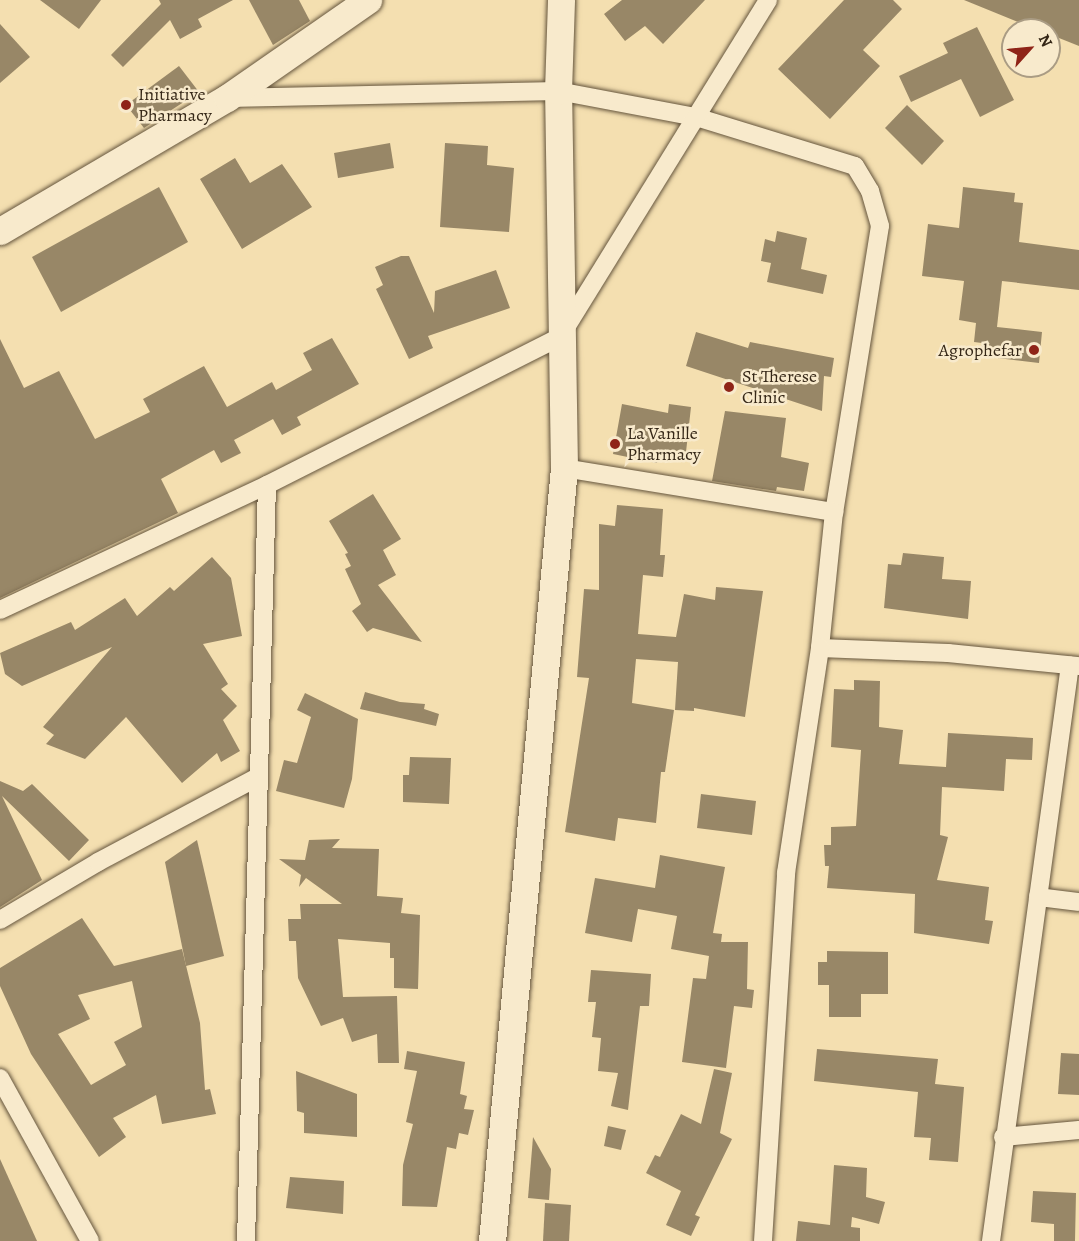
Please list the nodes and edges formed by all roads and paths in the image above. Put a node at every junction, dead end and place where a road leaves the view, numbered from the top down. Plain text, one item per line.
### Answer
1 (368, 0) edge
2 (561, 0) edge
3 (768, 0) edge
4 (558, 91) junction
5 (227, 98) junction
6 (696, 117) junction
7 (0, 231) edge
8 (560, 337) junction
9 (564, 468) junction
10 (267, 485) junction
11 (834, 512) junction
12 (0, 610) edge
13 (820, 648) junction
14 (1075, 666) edge
15 (256, 778) junction
16 (1038, 897) junction
17 (1079, 902) edge
18 (0, 920) edge
19 (0, 1078) edge
20 (1079, 1130) edge
21 (1003, 1137) junction
22 (90, 1241) edge
23 (246, 1241) edge
24 (492, 1241) edge
25 (763, 1241) edge
26 (991, 1241) edge

1 - 5 street
2 - 4 street
3 - 6 street
4 - 5 street
4 - 6 street
4 - 8 street
5 - 7 street
6 - 8 street
6 - 11 street
8 - 9 street
8 - 10 street
9 - 11 street
9 - 24 street
10 - 12 street
10 - 15 street
11 - 13 street
13 - 14 street
13 - 25 street
14 - 16 street
15 - 18 street
15 - 23 street
16 - 17 street
16 - 21 street
19 - 22 street
20 - 21 street
21 - 26 street

